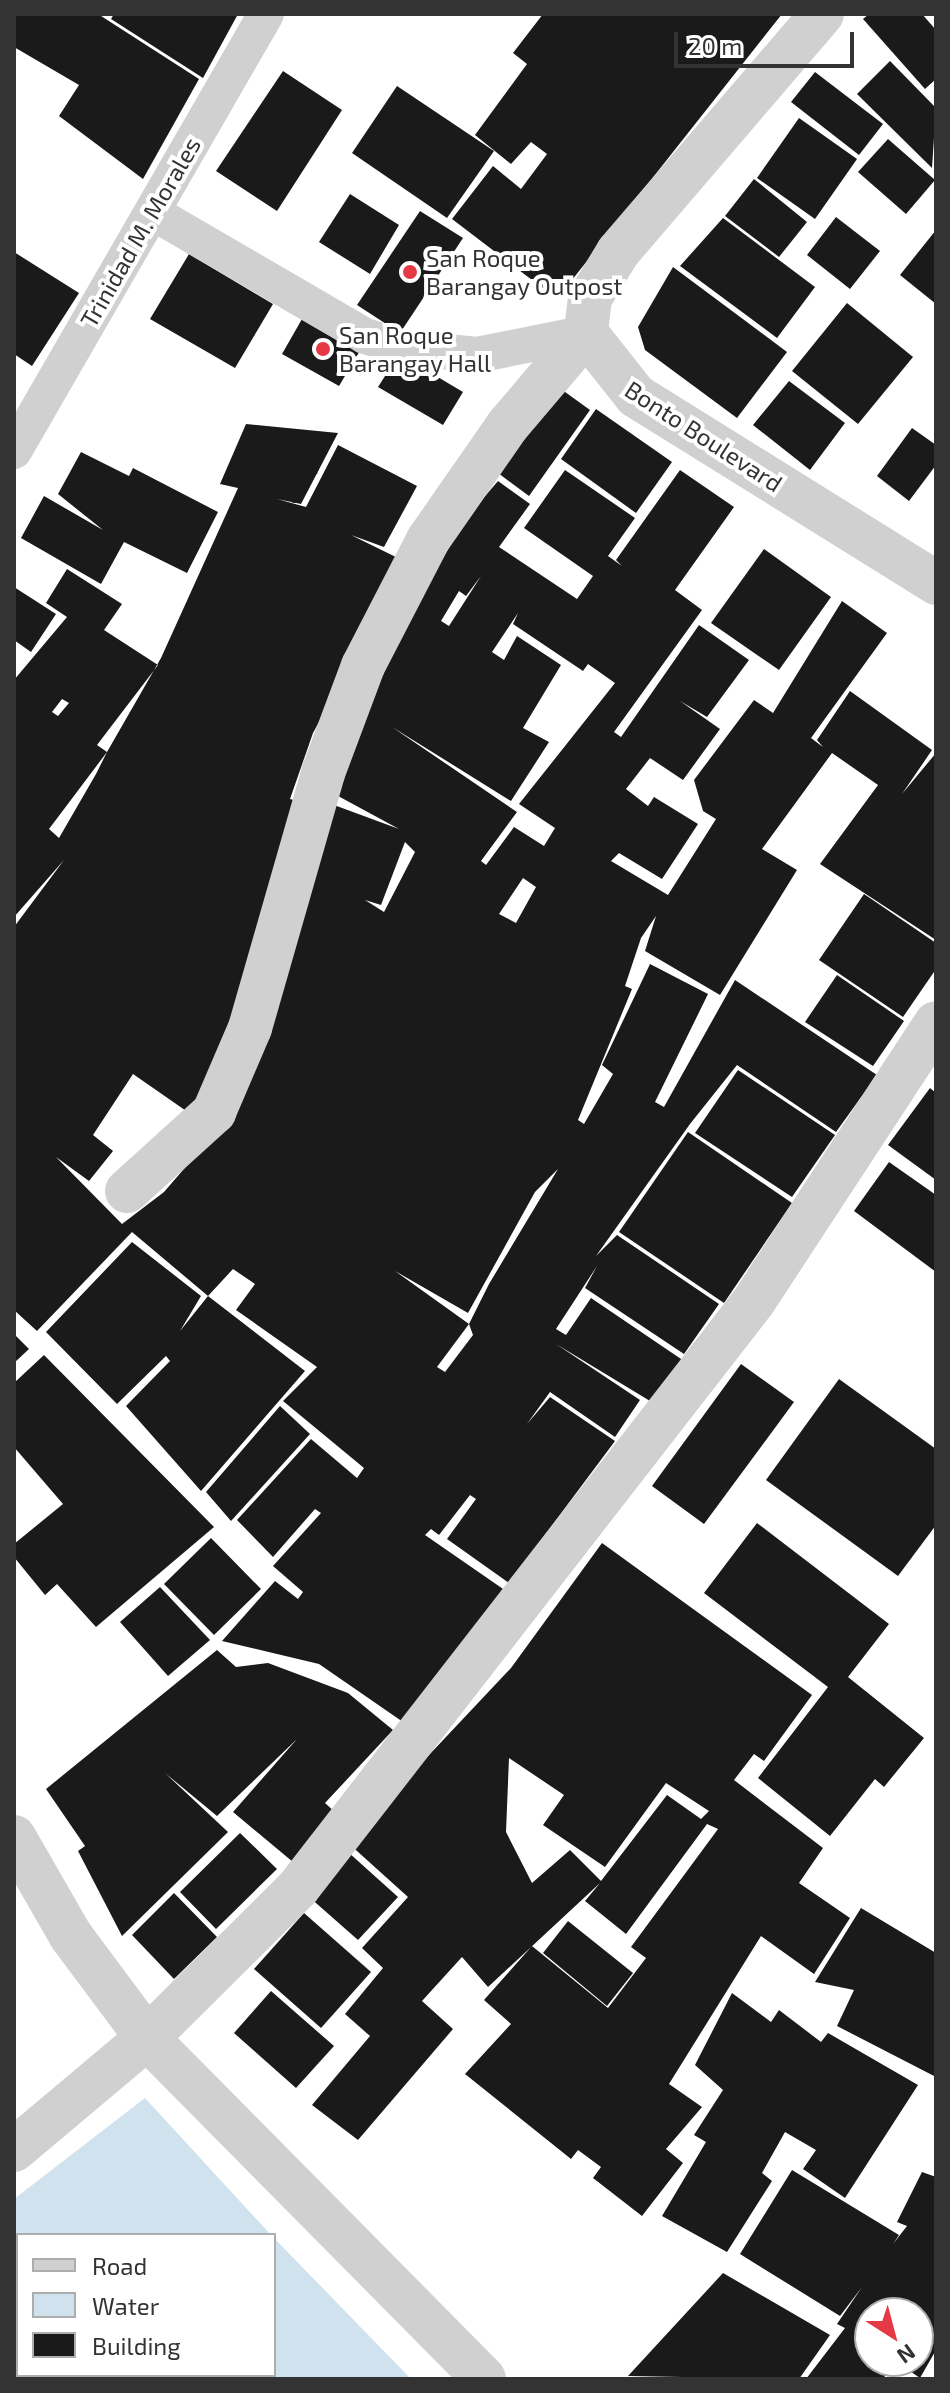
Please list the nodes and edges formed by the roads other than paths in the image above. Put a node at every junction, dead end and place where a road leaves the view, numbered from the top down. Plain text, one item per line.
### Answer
1 (266, 14) edge
2 (822, 14) edge
3 (152, 212) junction
4 (586, 333) junction
5 (14, 451) edge
6 (936, 583) edge
7 (936, 1023) edge
8 (127, 1191) dead end
9 (14, 1837) edge
10 (147, 2038) junction
11 (14, 2150) edge
12 (484, 2379) edge

1 - 3 lane, Trinidad M. Morales
2 - 4 street
3 - 4 lane
3 - 5 lane, Trinidad M. Morales
4 - 6 street, Bonto Boulevard
4 - 8 street
7 - 10 street
9 - 10 street
10 - 11 street
10 - 12 street

